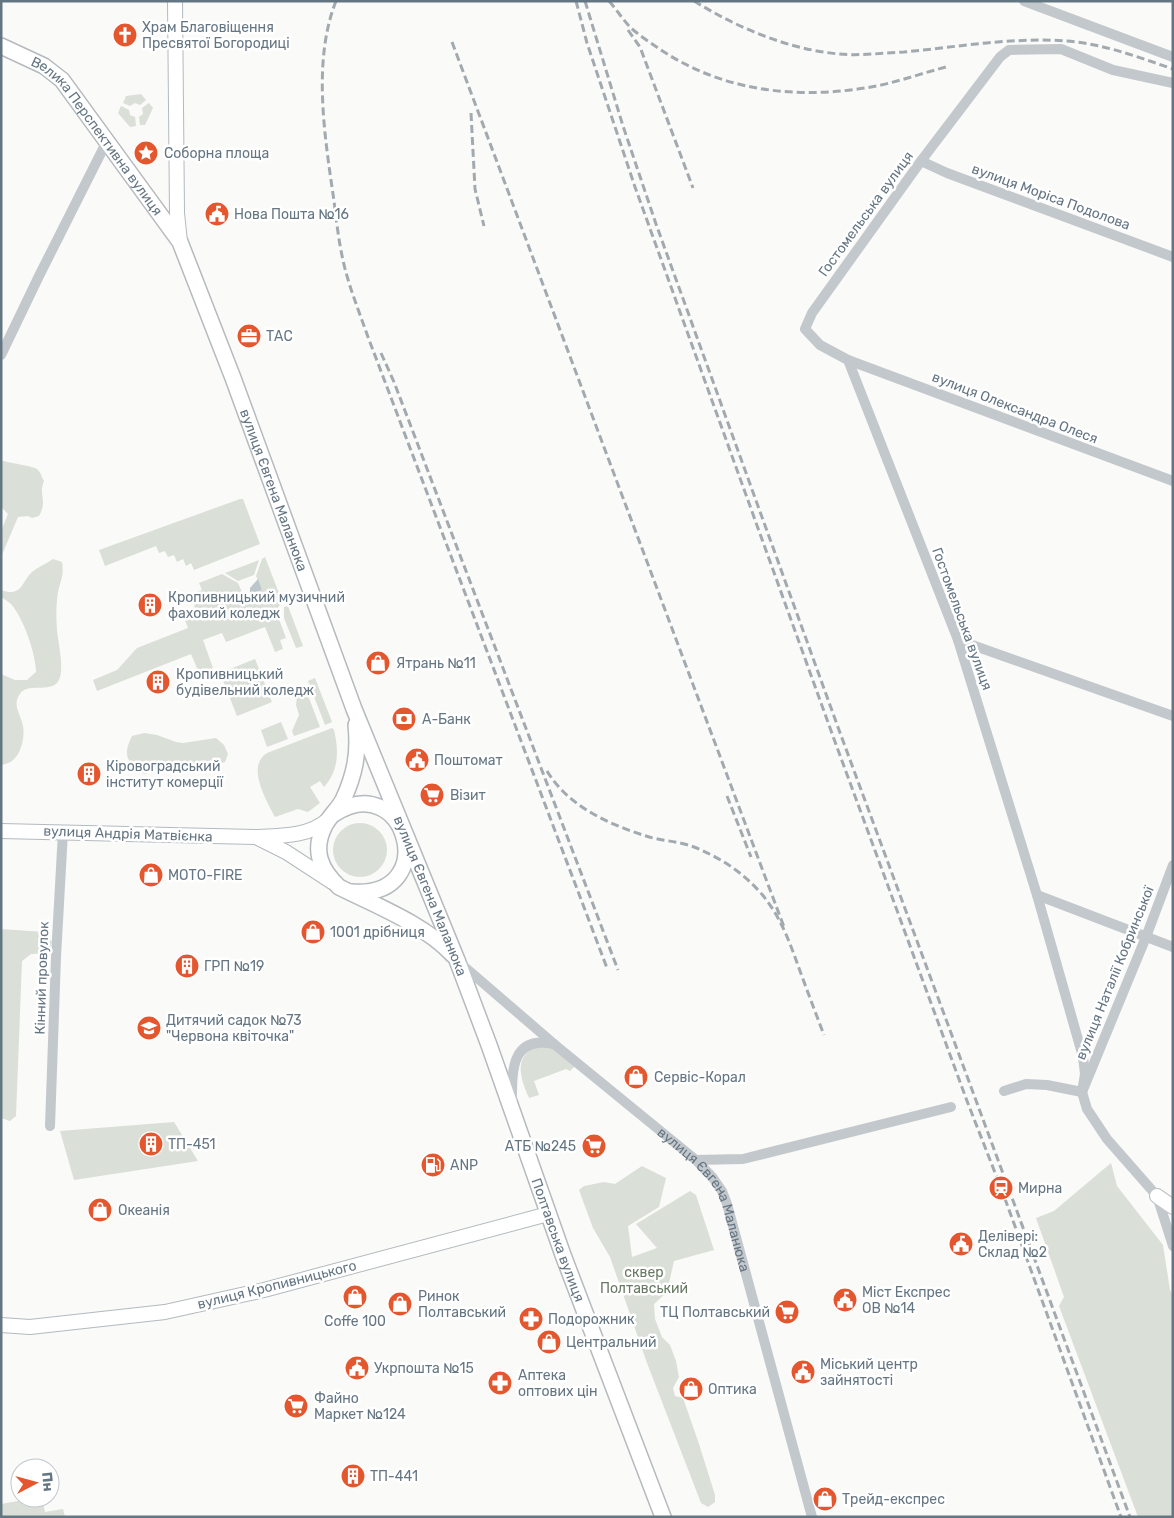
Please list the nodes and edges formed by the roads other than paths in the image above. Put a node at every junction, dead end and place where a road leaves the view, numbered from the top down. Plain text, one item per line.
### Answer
1 (175, 1) edge
2 (1024, 1) edge
3 (1, 46) edge
4 (1173, 57) edge
5 (1173, 83) edge
6 (107, 141) junction
7 (921, 161) junction
8 (180, 242) junction
9 (1173, 257) edge
10 (1, 355) edge
11 (848, 360) junction
12 (1173, 481) edge
13 (958, 640) junction
14 (354, 710) junction
15 (1173, 716) edge
16 (330, 819) junction
17 (1, 831) edge
18 (63, 832) junction
19 (404, 833) junction
20 (255, 837) junction
21 (1173, 865) edge
22 (339, 886) junction
23 (1037, 895) junction
24 (1146, 937) junction
25 (1173, 947) edge
26 (457, 960) junction
27 (554, 1044) junction
28 (1004, 1091) dead end
29 (1082, 1092) junction
30 (951, 1106) dead end
31 (512, 1107) junction
32 (50, 1126) dead end
33 (696, 1160) junction
34 (1157, 1196) junction
35 (1173, 1207) edge
36 (548, 1214) junction
37 (1173, 1246) edge
38 (1, 1325) edge
39 (663, 1517) edge
40 (812, 1517) edge

1 - 8 main road
2 - 4 street
3 - 6 main road, Велика Перспективна вулиця
5 - 7 street, Гостомельська вулиця
6 - 8 main road, Велика Перспективна вулиця
6 - 10 street
7 - 9 street, вулиця Моріса Подолова
7 - 11 street, Гостомельська вулиця
8 - 14 main road, вулиця Євгена Маланюка
11 - 12 street, вулиця Олександра Олеся
11 - 13 street, Гостомельська вулиця
13 - 15 street
13 - 23 street, Гостомельська вулиця
14 - 16 main road
14 - 19 main road, вулиця Євгена Маланюка
16 - 19 main road
16 - 20 main road, вулиця Андрія Матвієнка
16 - 22 main road
17 - 18 main road, вулиця Андрія Матвієнка
18 - 20 main road, вулиця Андрія Матвієнка
18 - 32 street, Кінний провулок
19 - 22 main road
19 - 26 main road, вулиця Євгена Маланюка
20 - 22 main road
21 - 24 street, вулиця Наталії Кобринської
22 - 26 main road
23 - 24 street
23 - 29 street, Гостомельська вулиця
24 - 25 street
24 - 29 street, вулиця Наталії Кобринської
26 - 27 street, вулиця Євгена Маланюка
26 - 31 main road, Полтавська вулиця
27 - 31 street
27 - 33 street, вулиця Євгена Маланюка
28 - 29 street
29 - 34 street, Гостомельська вулиця
30 - 33 street
31 - 36 main road, Полтавська вулиця
33 - 40 street, вулиця Євгена Маланюка
34 - 35 main road
34 - 37 street, Гостомельська вулиця
36 - 38 main road, вулиця Кропивницького
36 - 39 main road, Полтавська вулиця

